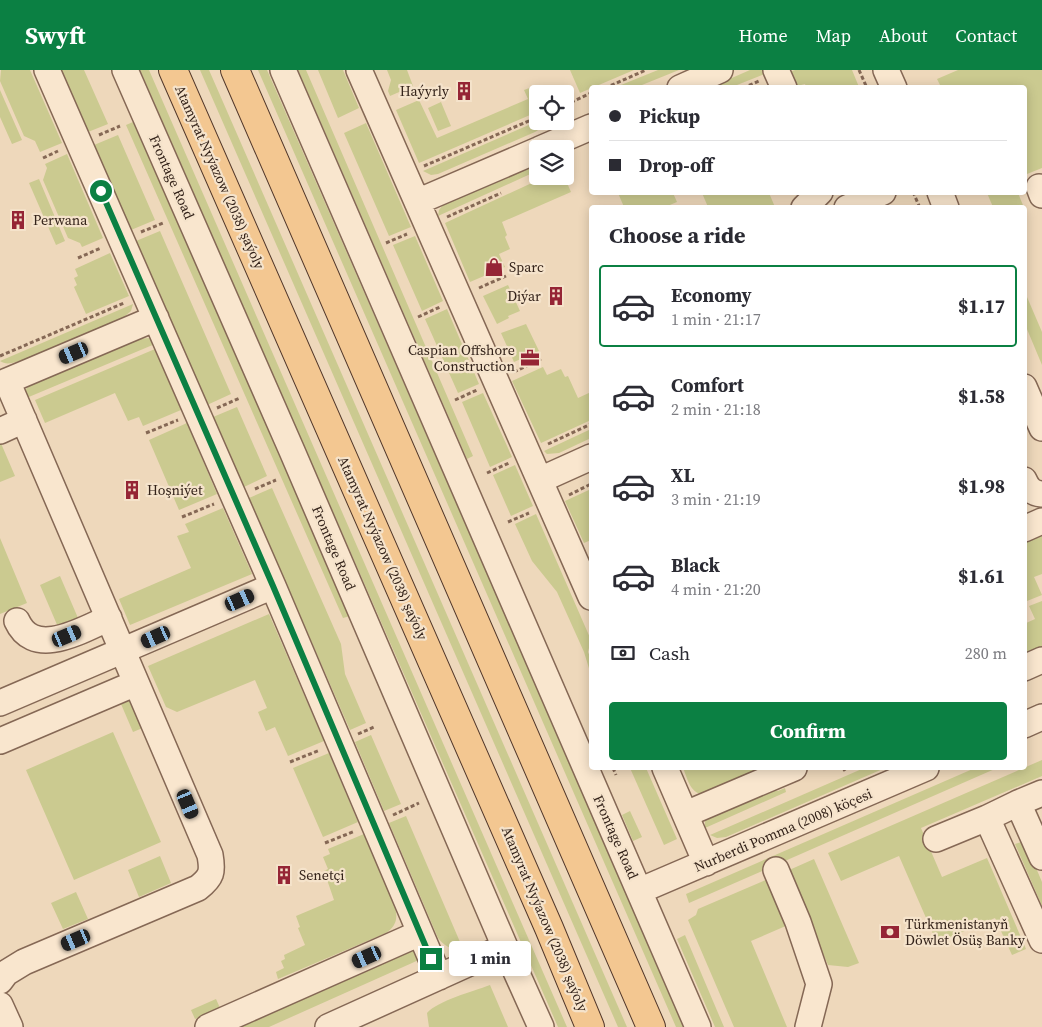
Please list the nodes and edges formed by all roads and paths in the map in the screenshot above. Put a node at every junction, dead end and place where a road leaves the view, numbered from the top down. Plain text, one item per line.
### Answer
1 (48, 70) edge
2 (125, 70) edge
3 (173, 70) edge
4 (235, 70) edge
5 (283, 70) edge
6 (359, 70) edge
7 (646, 70) edge
8 (720, 70) edge
9 (776, 70) edge
10 (859, 70) edge
11 (886, 70) edge
12 (611, 85) edge
13 (687, 85) edge
14 (783, 85) edge
15 (866, 85) edge
16 (893, 85) edge
17 (589, 94) edge
18 (574, 101) edge
19 (529, 120) edge
20 (589, 128) edge
21 (560, 140) edge
22 (529, 153) edge
23 (405, 174) junction
24 (503, 192) dead end
25 (817, 195) edge
26 (876, 195) edge
27 (417, 202) junction
28 (807, 205) edge
29 (855, 205) edge
30 (442, 220) dead end
31 (408, 234) dead end
32 (386, 243) dead end
33 (506, 276) dead end
34 (477, 289) dead end
35 (131, 300) dead end
36 (441, 307) dead end
37 (418, 317) dead end
38 (156, 318) junction
39 (0, 356) edge
40 (541, 359) dead end
41 (506, 376) dead end
42 (4, 382) edge
43 (485, 386) dead end
44 (1027, 393) edge
45 (455, 400) dead end
46 (24, 420) junction
47 (589, 425) edge
48 (1042, 428) edge
49 (0, 431) edge
50 (542, 447) dead end
51 (589, 457) edge
52 (517, 459) dead end
53 (486, 473) dead end
54 (540, 480) junction
55 (589, 485) edge
56 (1027, 487) edge
57 (1042, 494) edge
58 (567, 495) dead end
59 (531, 512) dead end
60 (1042, 521) edge
61 (508, 522) dead end
62 (1027, 528) edge
63 (584, 559) edge
64 (273, 586) junction
65 (589, 586) edge
66 (109, 618) junction
67 (16, 621) dead end
68 (123, 651) junction
69 (1042, 660) edge
70 (1027, 667) edge
71 (136, 683) junction
72 (0, 703) edge
73 (1042, 717) edge
74 (1027, 724) edge
75 (0, 741) edge
76 (614, 770) edge
77 (667, 770) edge
78 (789, 770) edge
79 (921, 770) edge
80 (616, 775) dead end
81 (1042, 793) edge
82 (1018, 803) junction
83 (686, 814) junction
84 (986, 818) junction
85 (936, 840) dead end
86 (1042, 857) edge
87 (706, 863) junction
88 (776, 870) dead end
89 (639, 891) junction
90 (420, 934) junction
91 (1042, 940) edge
92 (505, 947) junction
93 (439, 977) junction
94 (0, 981) edge
95 (0, 1005) edge
96 (10, 1027) edge
97 (208, 1027) edge
98 (328, 1027) edge
99 (541, 1027) edge
100 (590, 1027) edge
101 (651, 1027) edge
102 (698, 1027) edge
103 (808, 1027) edge

1 - 38 street
2 - 92 street, Frontage Road
3 - 100 main road, Atamyrat Nyýazow (2038) şaýoly
4 - 101 main road
5 - 89 street, Frontage Road
6 - 23 street
7 - 12 path
8 - 13 street
9 - 14 street
10 - 15 path
11 - 16 street
17 - 18 path
19 - 23 path
20 - 21 street
22 - 27 street
23 - 27 street
24 - 30 path
25 - 28 street
26 - 29 street
27 - 54 street
31 - 32 path
33 - 34 path
35 - 39 path
36 - 37 path
38 - 42 street
38 - 64 street
40 - 41 path
42 - 46 street
43 - 45 path
44 - 48 street
46 - 49 street
46 - 66 street
47 - 50 path
51 - 54 street
52 - 53 path
54 - 63 street
55 - 58 path
56 - 57 street
59 - 61 path
60 - 62 street
63 - 65 street
64 - 68 street
64 - 90 street
66 - 67 street
66 - 68 street
68 - 71 street
68 - 72 street
69 - 70 street
71 - 75 street
71 - 94 street
73 - 74 street
76 - 80 path
77 - 83 street
78 - 83 street
79 - 87 street, Nurberdi Pomma (2008) köçesi
81 - 82 street
82 - 84 street
82 - 86 street
83 - 87 street
84 - 85 street
84 - 91 street
87 - 89 street, Nurberdi Pomma (2008) köçesi
88 - 103 street
89 - 102 street, Frontage Road
90 - 93 street
90 - 97 street
92 - 93 street
92 - 99 street, Frontage Road
93 - 98 street
95 - 96 street

